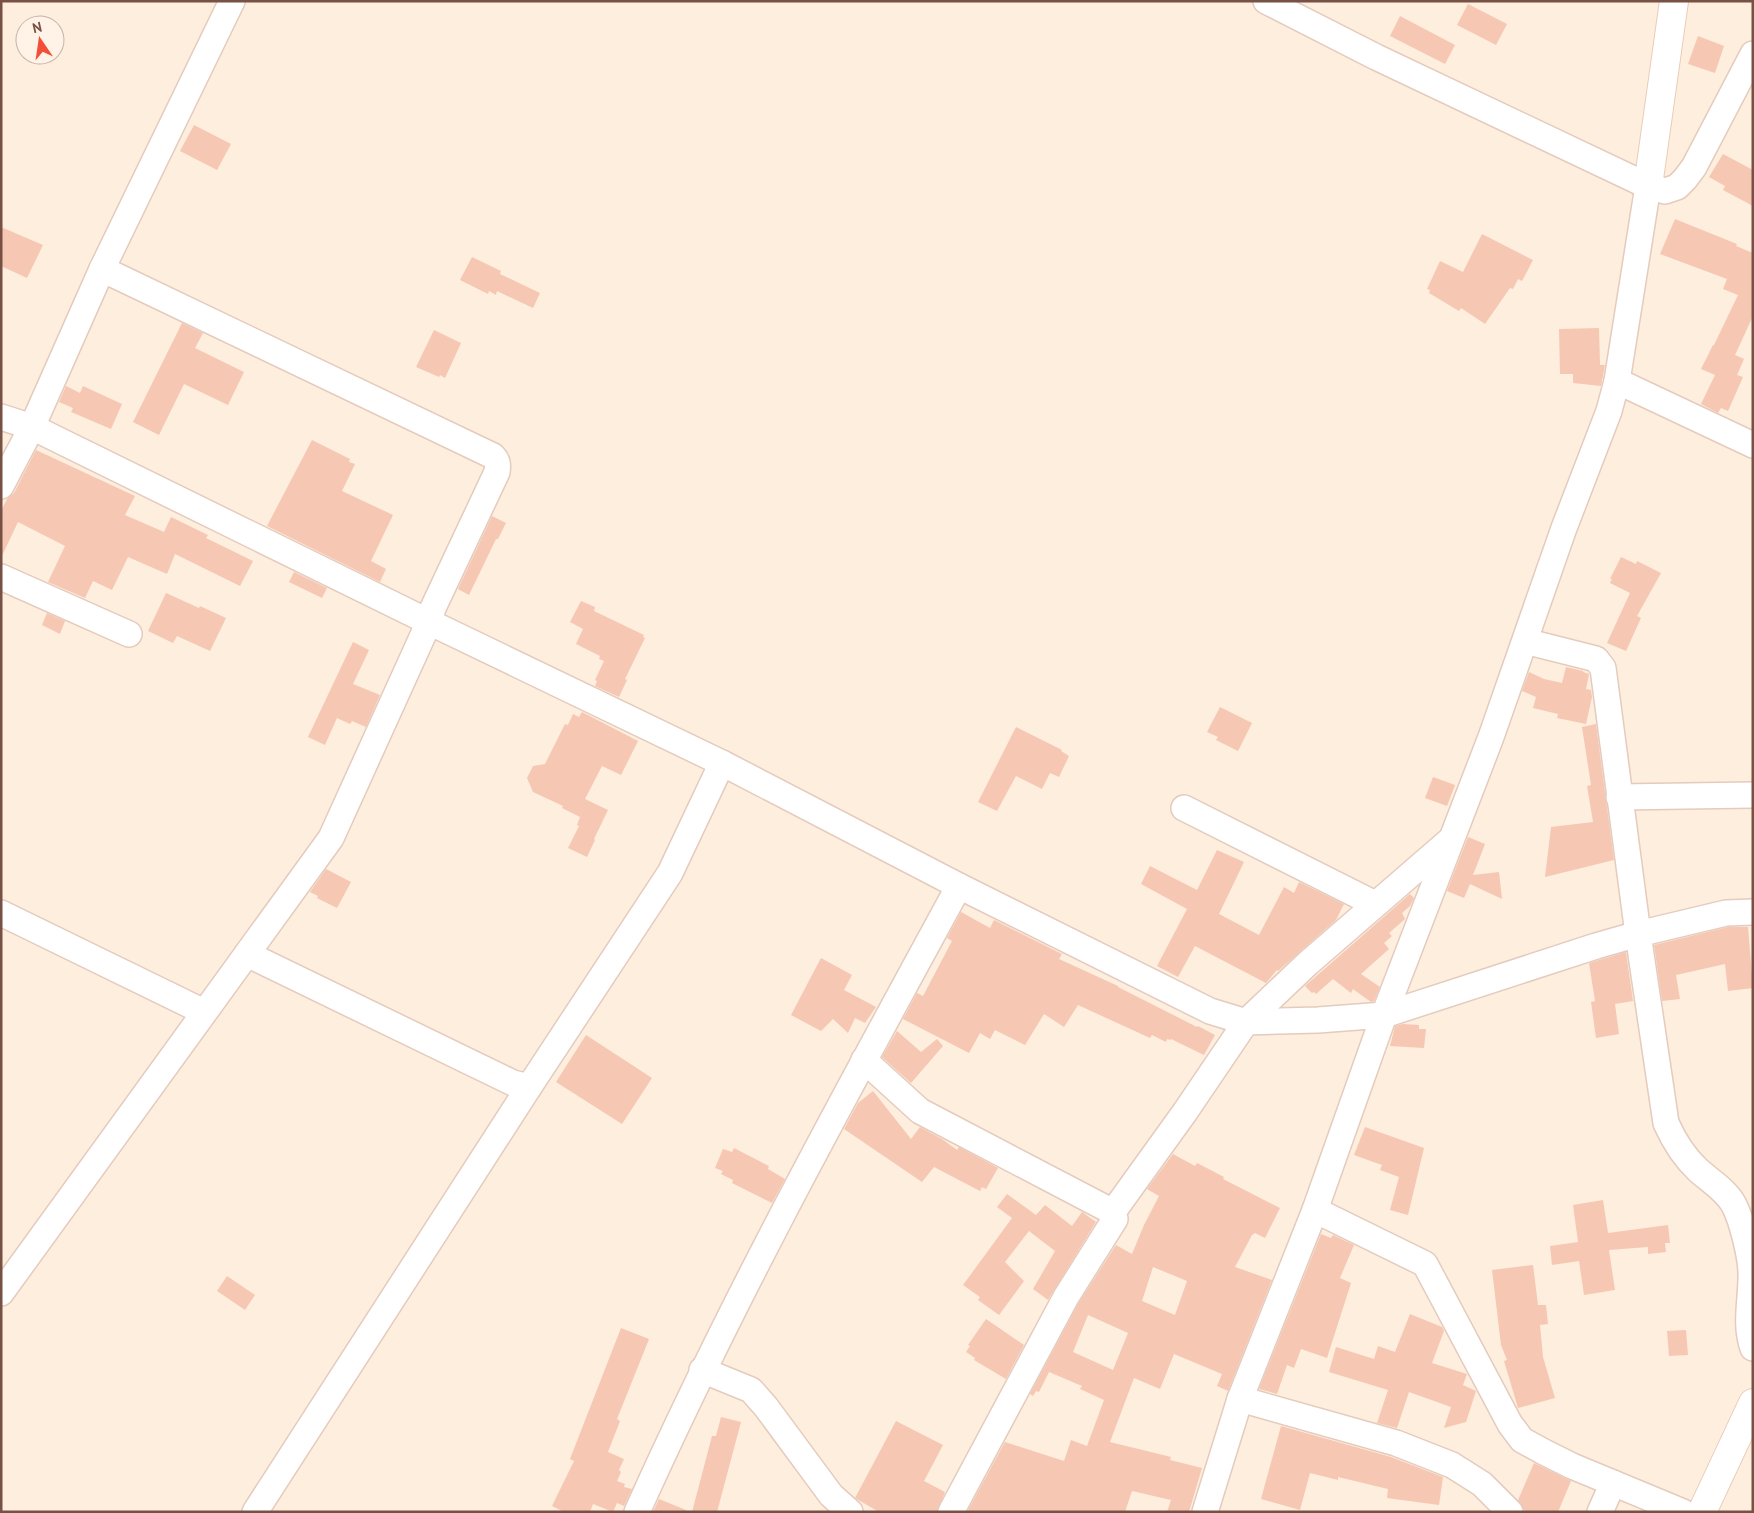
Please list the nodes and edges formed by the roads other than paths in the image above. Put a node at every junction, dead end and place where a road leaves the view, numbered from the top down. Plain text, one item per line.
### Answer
1 (232, 1) edge
2 (1266, 1) edge
3 (1674, 1) edge
4 (1753, 54) edge
5 (1648, 186) junction
6 (102, 269) junction
7 (1617, 381) junction
8 (1, 417) edge
9 (32, 427) junction
10 (1753, 445) edge
11 (1, 486) edge
12 (1, 577) edge
13 (429, 622) junction
14 (129, 634) dead end
15 (1525, 641) junction
16 (722, 763) junction
17 (1753, 795) edge
18 (1619, 797) junction
19 (1184, 808) dead end
20 (1451, 839) junction
21 (959, 886) junction
22 (1375, 904) junction
23 (1753, 912) edge
24 (1, 913) edge
25 (1638, 934) junction
26 (247, 954) junction
27 (204, 1012) junction
28 (1384, 1015) junction
29 (1246, 1022) junction
30 (864, 1060) junction
31 (529, 1087) junction
32 (1315, 1210) junction
33 (1113, 1212) junction
34 (1, 1293) edge
35 (1753, 1348) edge
36 (702, 1370) junction
37 (1240, 1399) junction
38 (1753, 1403) edge
39 (1612, 1483) junction
40 (254, 1512) edge
41 (637, 1512) edge
42 (850, 1512) edge
43 (951, 1512) edge
44 (1205, 1512) edge
45 (1510, 1512) edge
46 (1600, 1512) edge
47 (1683, 1512) edge
48 (1702, 1512) edge

1 - 6 street
2 - 5 street
3 - 5 street
4 - 5 street
5 - 7 street
6 - 9 street
6 - 13 street
7 - 10 street
7 - 15 street
8 - 9 street
9 - 11 street
9 - 13 street
12 - 14 street
13 - 16 street
13 - 26 street
15 - 18 street
15 - 20 street
16 - 21 street
16 - 31 street
17 - 18 street
18 - 25 street
19 - 22 street
20 - 22 street
20 - 28 street
21 - 29 street
21 - 30 street
22 - 29 street
23 - 25 street
24 - 27 street
25 - 28 street
25 - 35 street
26 - 27 street
26 - 31 street
27 - 34 street
28 - 29 street
28 - 32 street
29 - 33 street
30 - 33 street
30 - 36 street
31 - 40 street
32 - 37 street
32 - 39 street
33 - 43 street
36 - 41 street
36 - 42 street
37 - 44 street
37 - 45 street
38 - 48 street
39 - 46 street
39 - 47 street

